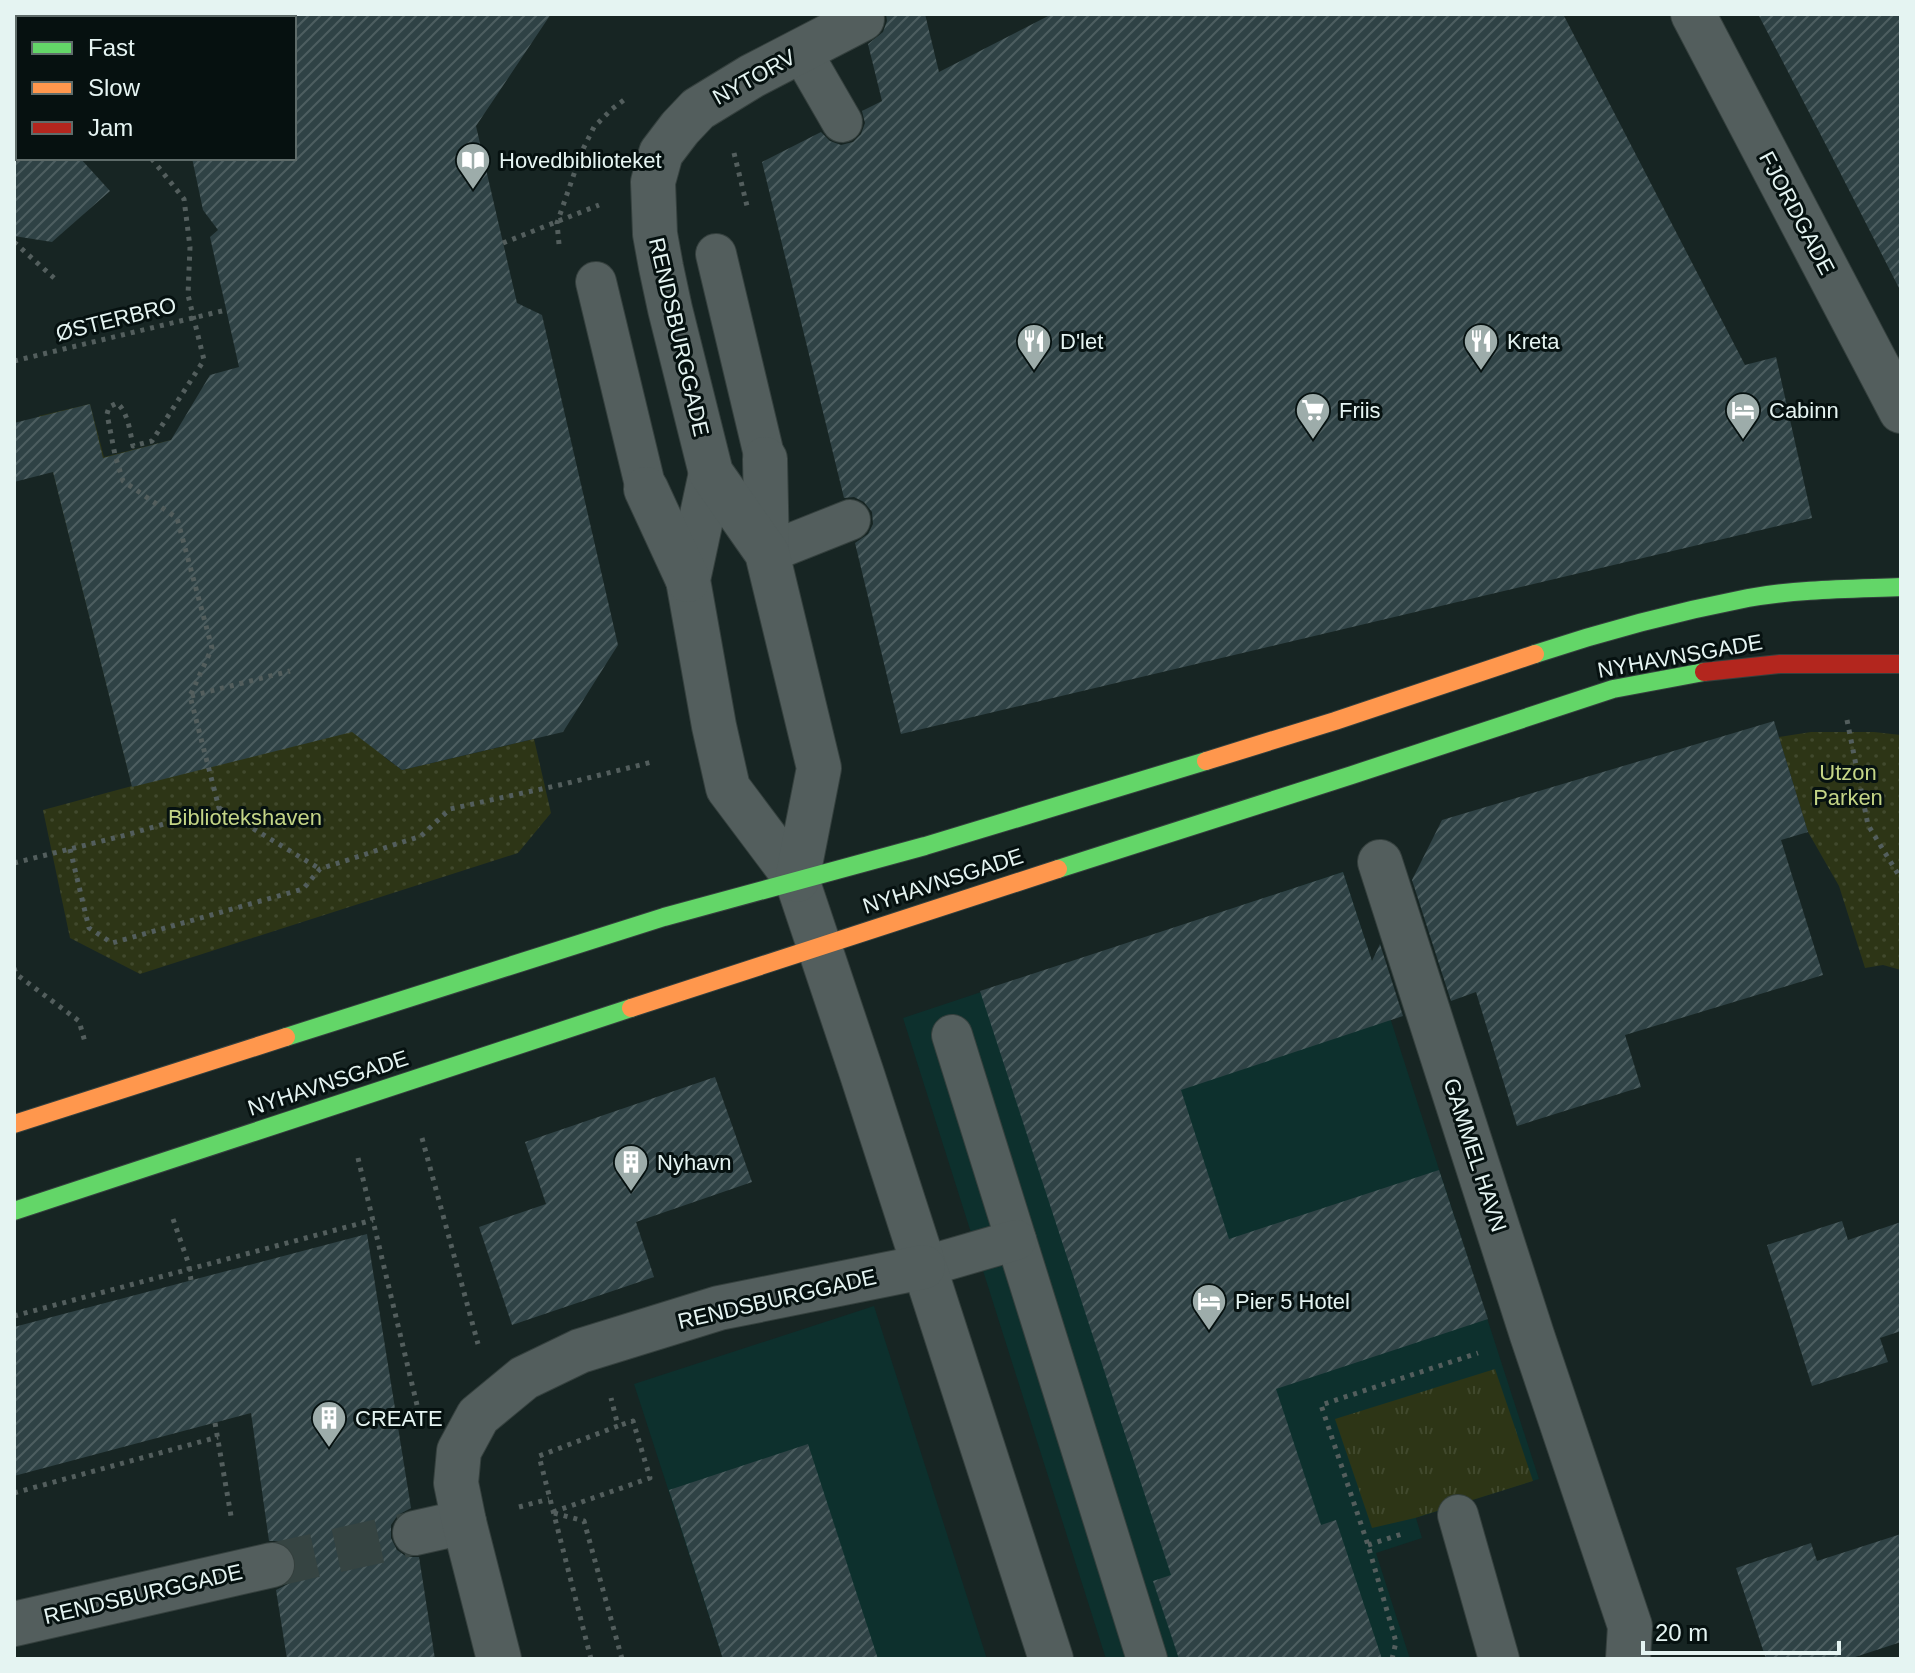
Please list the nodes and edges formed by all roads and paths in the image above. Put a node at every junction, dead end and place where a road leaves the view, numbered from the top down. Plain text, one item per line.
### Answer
1 (1693, 14) edge
2 (862, 19) dead end
3 (801, 51) junction
4 (842, 122) dead end
5 (594, 127) dead end
6 (661, 153) joint
7 (153, 160) edge
8 (14, 242) edge
9 (503, 243) dead end
10 (716, 254) dead end
11 (54, 278) dead end
12 (596, 282) dead end
13 (226, 310) dead end
14 (193, 317) junction
15 (14, 361) edge
16 (1901, 411) edge
17 (765, 459) joint
18 (711, 473) junction
19 (646, 489) joint
20 (850, 520) dead end
21 (767, 553) junction
22 (688, 580) junction
23 (1901, 587) edge
24 (1901, 664) edge
25 (290, 671) dead end
26 (190, 696) junction
27 (1844, 708) dead end
28 (652, 762) dead end
29 (219, 808) junction
30 (70, 849) junction
31 (1380, 862) dead end
32 (14, 863) edge
33 (320, 869) junction
34 (1901, 879) edge
35 (797, 880) junction
36 (819, 947) junction
37 (952, 1035) dead end
38 (407, 1083) junction
39 (14, 1124) edge
40 (368, 1199) dead end
41 (14, 1211) edge
42 (373, 1220) junction
43 (1016, 1240) junction
44 (182, 1243) dead end
45 (923, 1267) junction
46 (190, 1269) junction
47 (191, 1280) dead end
48 (14, 1316) edge
49 (1532, 1335) junction
50 (607, 1384) dead end
51 (494, 1403) junction
52 (420, 1419) dead end
53 (215, 1423) dead end
54 (618, 1426) junction
55 (218, 1437) junction
56 (14, 1493) edge
57 (549, 1499) junction
58 (518, 1507) dead end
59 (553, 1512) junction
60 (1458, 1515) dead end
61 (464, 1522) junction
62 (415, 1533) tunnel mouth
63 (256, 1569) joint
64 (14, 1624) edge
65 (499, 1659) edge
66 (591, 1659) edge
67 (622, 1659) edge
68 (1051, 1659) edge
69 (1147, 1659) edge
70 (1392, 1659) edge
71 (1499, 1659) edge
72 (1628, 1659) edge

1 - 16 street, FJORDGADE
2 - 3 street, NYTORV
3 - 4 lane
3 - 6 street, NYTORV
5 - 9 path
6 - 18 street, RENDSBURGGADE
7 - 14 path
8 - 11 path
10 - 17 lane
12 - 19 lane
13 - 14 path, ØSTERBRO
14 - 15 path, ØSTERBRO
14 - 26 path
17 - 21 street
18 - 21 street, RENDSBURGGADE
18 - 22 street, RENDSBURGGADE
19 - 22 street
20 - 21 lane
21 - 35 street, RENDSBURGGADE
22 - 35 street, RENDSBURGGADE
23 - 35 main road, NYHAVNSGADE
24 - 36 main road, NYHAVNSGADE
25 - 26 path
26 - 29 path
27 - 34 path
28 - 33 path
29 - 30 path
29 - 33 path
30 - 32 path
30 - 33 path
31 - 49 street, GAMMEL HAVN
35 - 36 street, RENDSBURGGADE
35 - 39 main road, NYHAVNSGADE
36 - 38 main road, NYHAVNSGADE
36 - 45 street, RENDSBURGGADE
37 - 43 lane
38 - 41 main road, NYHAVNSGADE
38 - 51 path
40 - 42 path
42 - 46 path
42 - 52 path
43 - 45 lane
43 - 69 lane
44 - 46 path
45 - 51 street, RENDSBURGGADE
45 - 68 street, RENDSBURGGADE
46 - 47 path
46 - 48 path
49 - 70 path
49 - 72 street, GAMMEL HAVN
50 - 54 path
51 - 61 street, RENDSBURGGADE
53 - 55 path
54 - 57 path
54 - 59 path
55 - 56 path
55 - 63 path
57 - 58 path
57 - 59 path
59 - 66 path
59 - 67 path
60 - 71 lane
61 - 62 street
61 - 65 street, RENDSBURGGADE
63 - 64 street, RENDSBURGGADE

